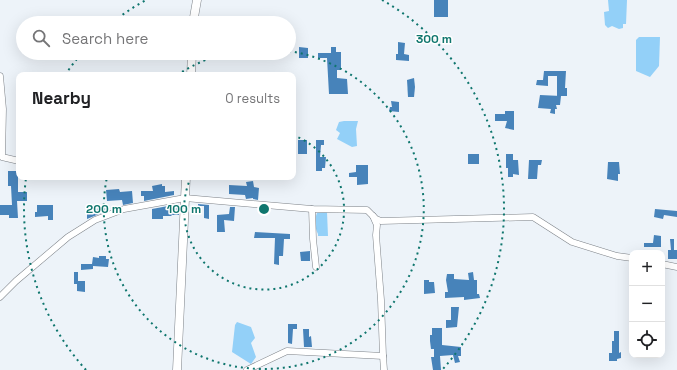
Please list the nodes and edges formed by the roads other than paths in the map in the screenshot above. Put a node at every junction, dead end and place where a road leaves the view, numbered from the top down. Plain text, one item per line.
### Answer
1 (197, 0) edge
2 (194, 16) edge
3 (192, 60) edge
4 (191, 72) edge
5 (0, 76) edge
6 (16, 160) edge
7 (186, 180) edge
8 (185, 198) junction
9 (312, 209) junction
10 (373, 216) junction
11 (629, 258) edge
12 (665, 265) edge
13 (316, 267) dead end
14 (677, 267) edge
15 (0, 297) edge
16 (383, 356) junction
17 (178, 370) edge
18 (247, 370) edge
19 (384, 370) edge

1 - 2 main road
3 - 4 main road
5 - 6 street
7 - 8 main road
8 - 9 street
8 - 15 street
8 - 17 main road
9 - 10 street
9 - 13 street
10 - 11 street
10 - 16 street
12 - 14 street
16 - 18 street
16 - 19 street

